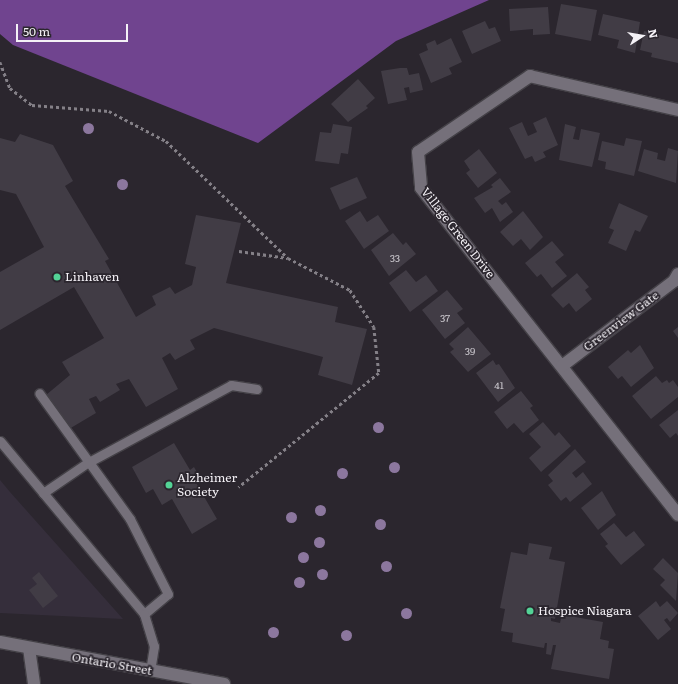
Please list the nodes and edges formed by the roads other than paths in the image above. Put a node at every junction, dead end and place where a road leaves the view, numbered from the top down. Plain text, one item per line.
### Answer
1 (678, 110) edge
2 (678, 274) edge
3 (562, 366) junction
4 (258, 389) dead end
5 (39, 393) dead end
6 (0, 441) edge
7 (87, 463) junction
8 (43, 493) junction
9 (678, 515) edge
10 (144, 614) junction
11 (0, 642) edge
12 (29, 648) junction
13 (150, 670) junction
14 (34, 684) edge
15 (224, 684) edge

1 - 3 street, Village Green Drive
2 - 3 street, Greenview Gate
3 - 9 street, Village Green Drive
4 - 7 lane
5 - 7 lane
6 - 8 lane
7 - 8 lane
7 - 10 lane
8 - 10 lane
10 - 13 lane
11 - 12 street, Ontario Street
12 - 13 street, Ontario Street
12 - 14 street
13 - 15 street, Ontario Street

